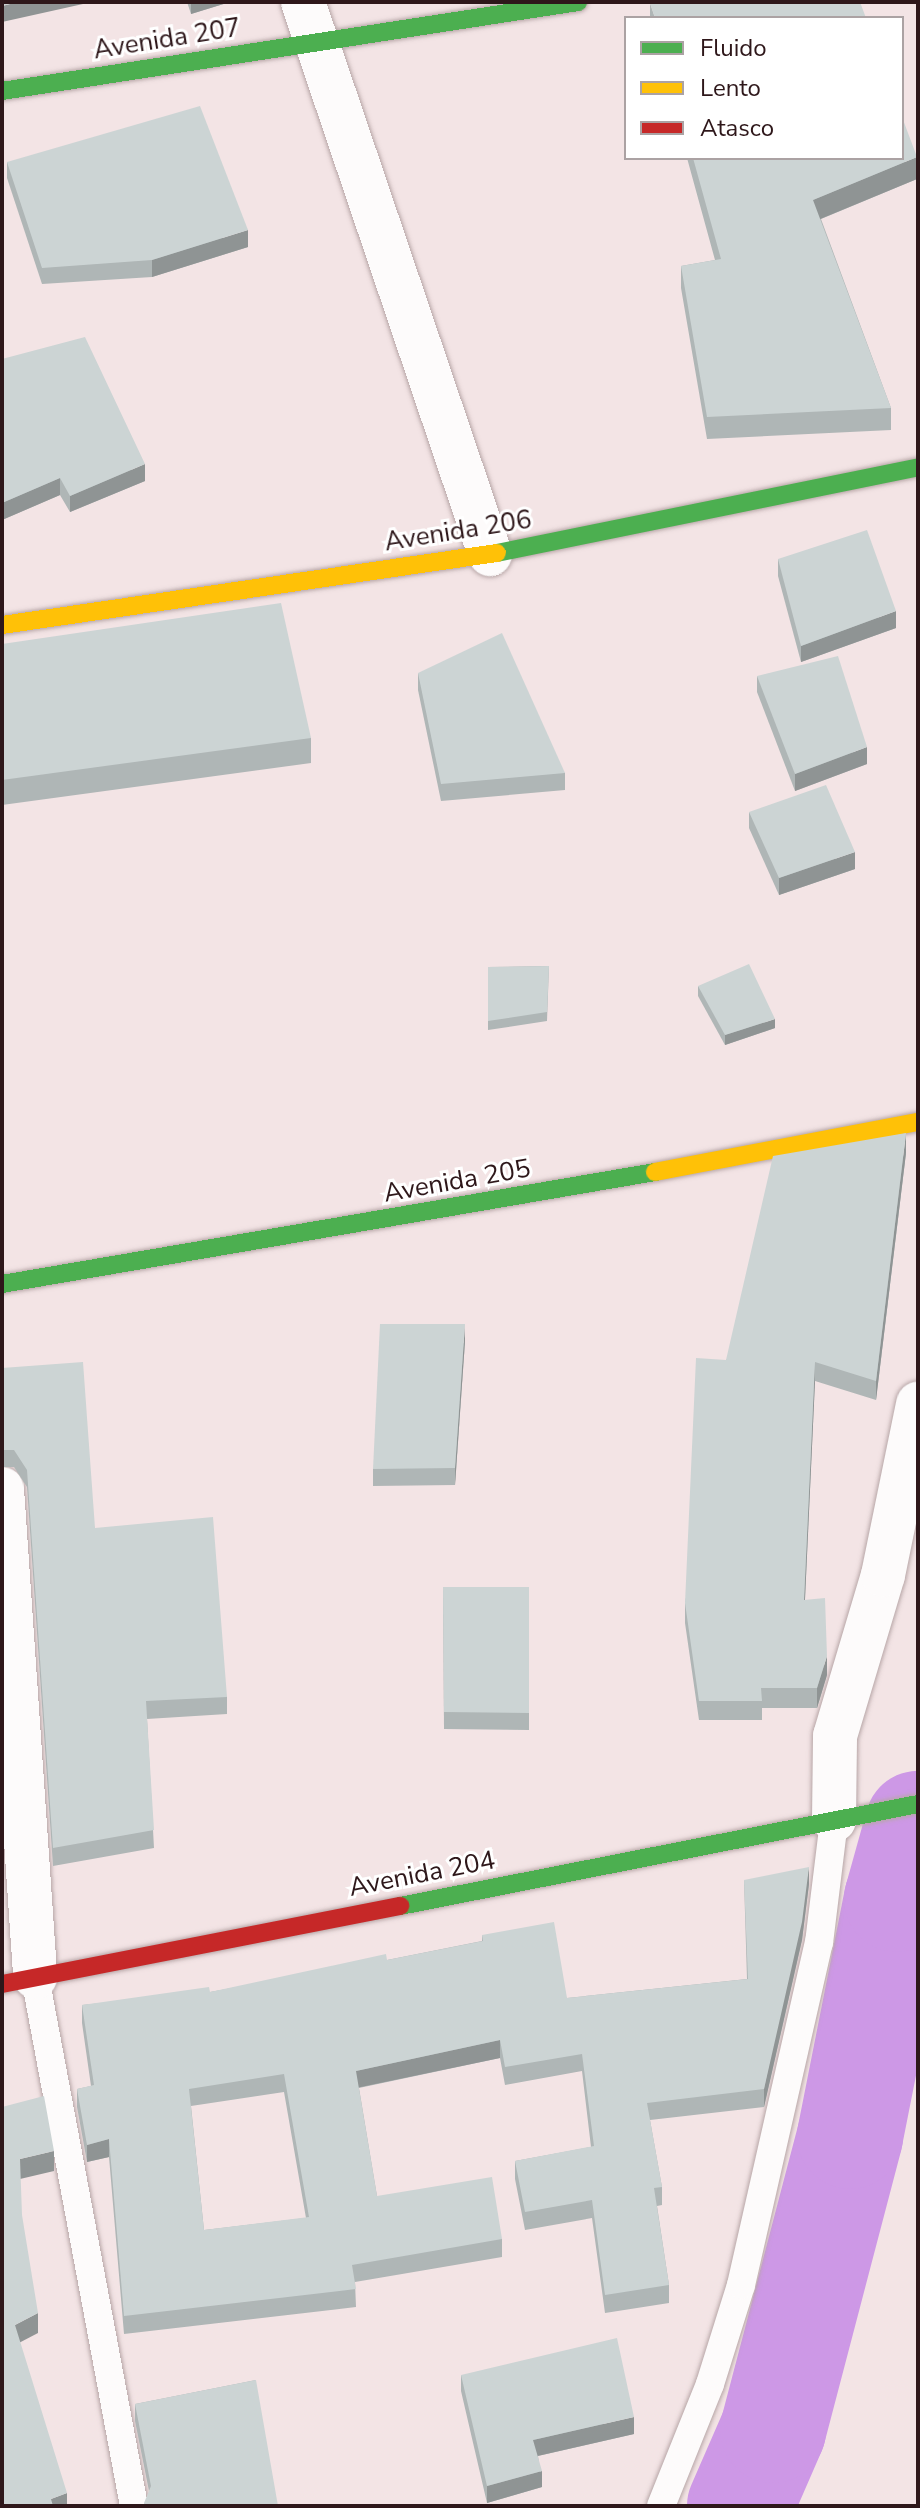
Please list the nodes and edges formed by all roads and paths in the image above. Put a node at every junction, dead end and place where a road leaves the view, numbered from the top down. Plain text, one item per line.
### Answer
1 (578, 2) edge
2 (309, 22) edge
3 (2, 91) edge
4 (918, 467) edge
5 (490, 554) junction
6 (2, 625) edge
7 (918, 1122) edge
8 (2, 1284) edge
9 (918, 1404) edge
10 (2, 1489) edge
11 (918, 1804) edge
12 (843, 1818) junction
13 (19, 1980) edge
14 (134, 2506) edge
15 (661, 2506) edge

1 - 2 street, Avenida 207
2 - 3 street, Avenida 207
2 - 5 street
4 - 5 street, Avenida 206
5 - 6 street, Avenida 206
7 - 8 street, Avenida 205
9 - 12 street
10 - 13 street
11 - 12 street, Avenida 204
12 - 13 street, Avenida 204
12 - 15 lane
13 - 14 lane

